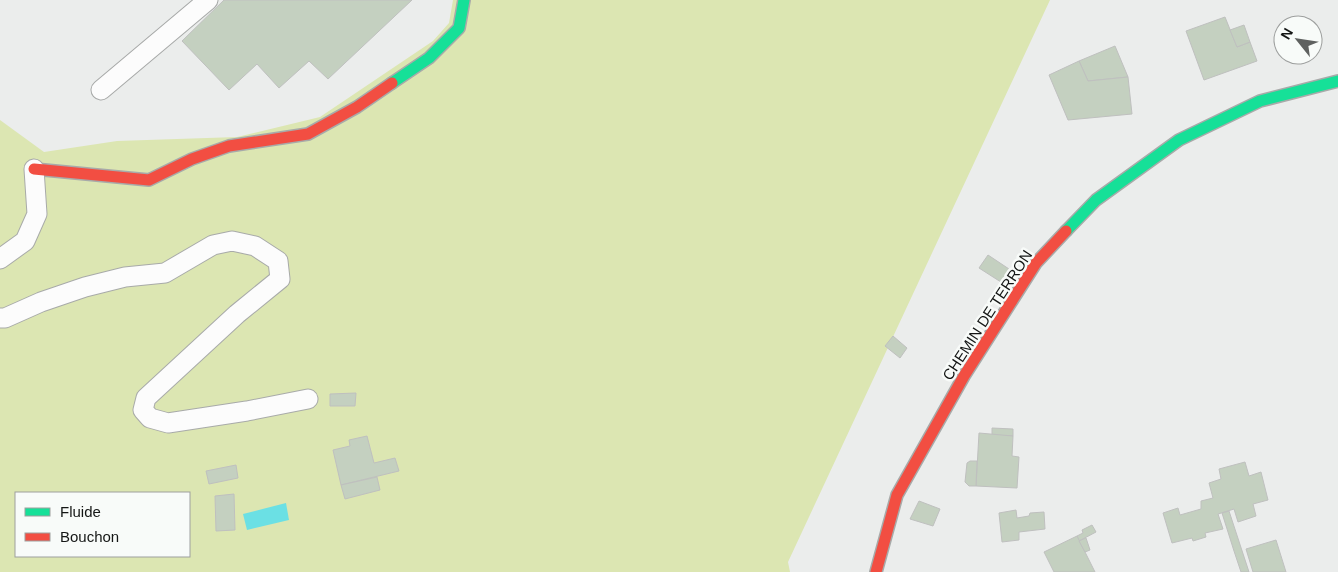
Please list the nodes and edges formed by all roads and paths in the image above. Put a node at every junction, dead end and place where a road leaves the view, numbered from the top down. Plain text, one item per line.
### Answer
1 (208, 0) edge
2 (464, 0) edge
3 (1338, 81) edge
4 (101, 90) dead end
5 (34, 170) joint
6 (0, 260) edge
7 (0, 318) edge
8 (308, 399) dead end
9 (876, 572) edge

1 - 4 lane
2 - 5 street
3 - 9 street, CHEMIN DE TERRON
5 - 6 lane
7 - 8 lane

